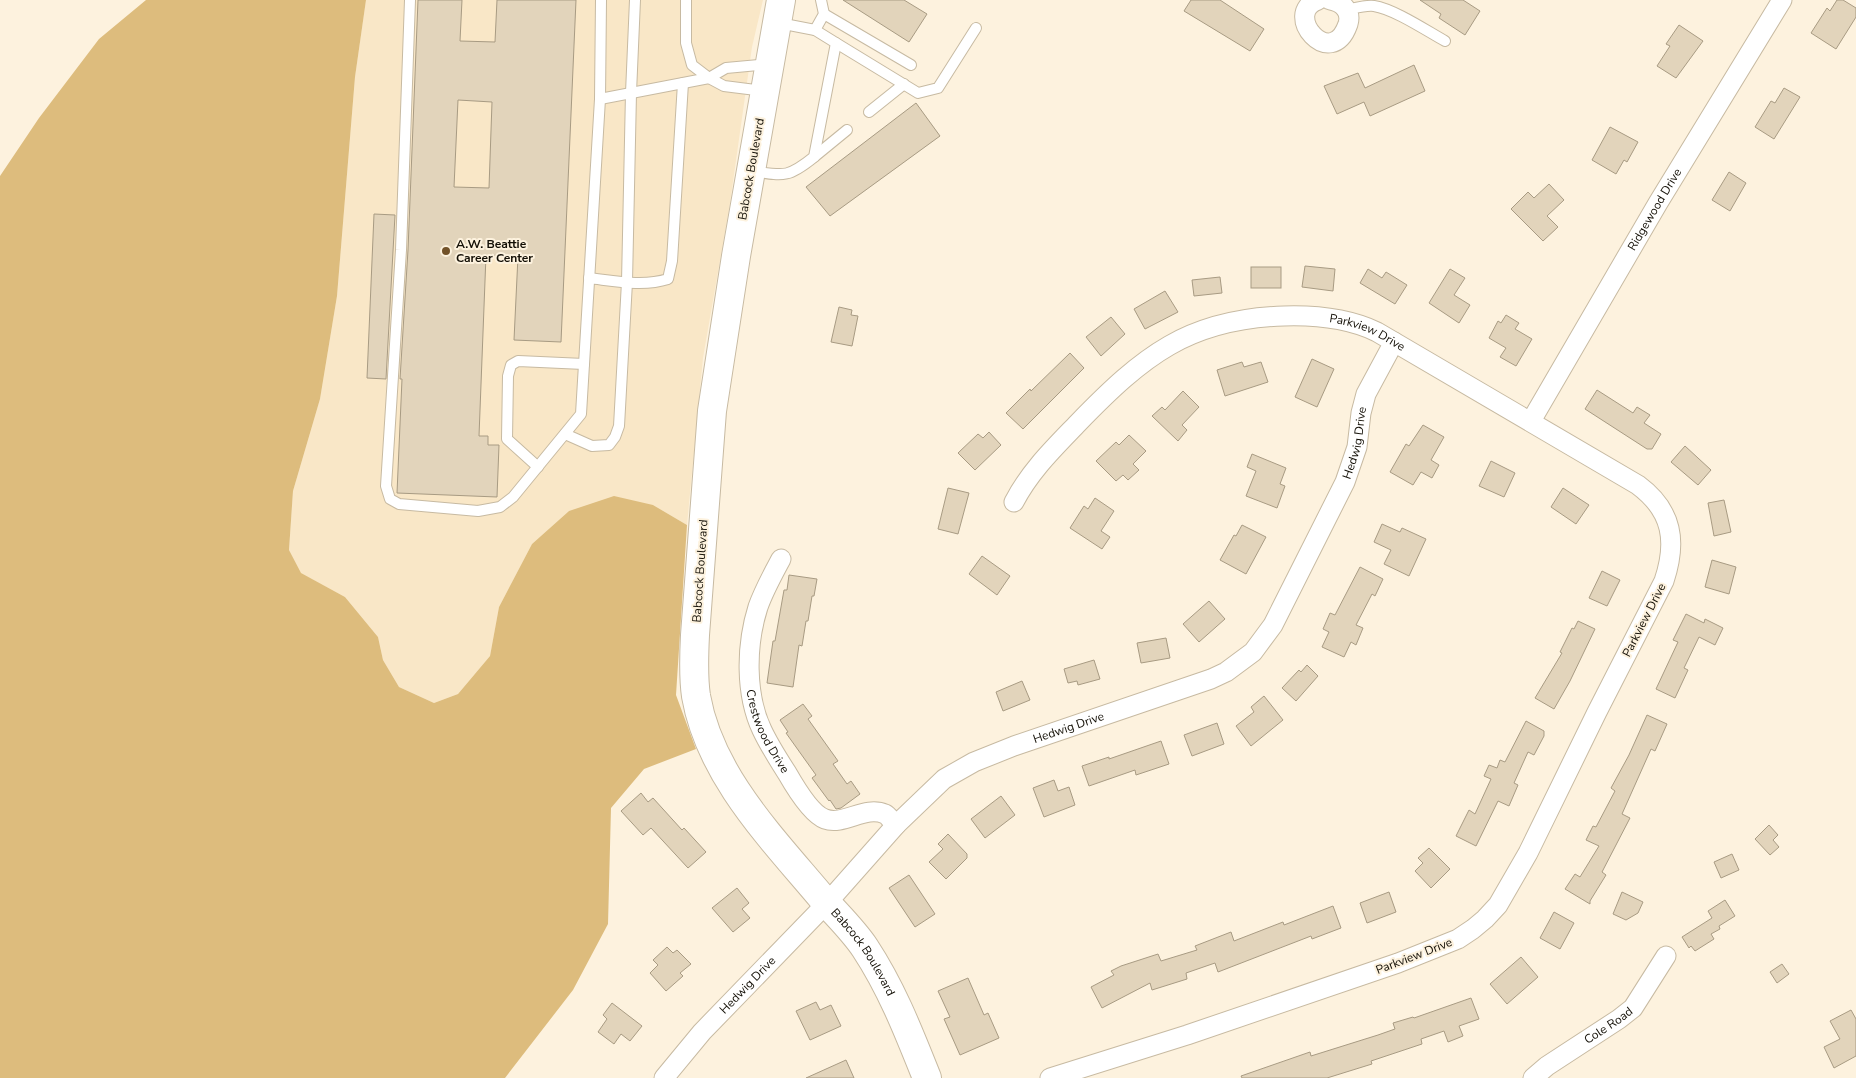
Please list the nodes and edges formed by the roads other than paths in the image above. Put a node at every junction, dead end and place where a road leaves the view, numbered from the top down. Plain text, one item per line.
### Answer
1 (410, 0) edge
2 (601, 0) edge
3 (635, 0) edge
4 (686, 0) edge
5 (821, 0) edge
6 (1330, 0) edge
7 (1782, 0) edge
8 (1311, 2) edge
9 (1347, 10) junction
10 (779, 11) edge
11 (824, 14) junction
12 (976, 28) dead end
13 (815, 30) junction
14 (1445, 41) dead end
15 (836, 43) junction
16 (770, 64) junction
17 (911, 65) dead end
18 (709, 78) junction
19 (682, 83) junction
20 (904, 84) junction
21 (765, 91) junction
22 (631, 93) junction
23 (600, 99) junction
24 (869, 112) dead end
25 (847, 130) dead end
26 (814, 157) junction
27 (751, 171) junction
28 (589, 278) junction
29 (627, 282) junction
30 (1394, 342) junction
31 (584, 364) junction
32 (1531, 421) junction
33 (565, 434) junction
34 (538, 467) junction
35 (1014, 502) dead end
36 (781, 559) dead end
37 (896, 825) junction
38 (826, 903) junction
39 (1666, 956) dead end
40 (664, 1078) edge
41 (927, 1078) edge
42 (1050, 1078) edge
43 (1533, 1078) edge

1 - 34 lane
2 - 23 lane
3 - 22 lane
4 - 18 lane
5 - 11 lane
6 - 9 street
7 - 32 street, Ridgewood Drive
8 - 9 street
9 - 14 lane
10 - 13 lane
10 - 16 main road, Babcock Boulevard
11 - 13 lane
11 - 17 lane
12 - 20 lane
13 - 15 lane
15 - 20 lane
15 - 26 lane
16 - 18 lane
16 - 21 main road, Babcock Boulevard
18 - 19 lane
18 - 21 lane
19 - 22 lane
19 - 29 lane
20 - 24 lane
21 - 27 main road, Babcock Boulevard
22 - 23 lane
22 - 29 lane
23 - 28 lane
25 - 26 lane
26 - 27 lane
27 - 38 main road, Babcock Boulevard
28 - 29 lane
28 - 31 lane
29 - 33 lane
30 - 32 street, Parkview Drive
30 - 35 street, Parkview Drive
30 - 37 street, Hedwig Drive
31 - 33 lane
31 - 34 lane
32 - 42 street, Parkview Drive
33 - 34 lane
36 - 37 street, Crestwood Drive
37 - 38 street, Hedwig Drive
38 - 40 street, Hedwig Drive
38 - 41 main road, Babcock Boulevard
39 - 43 street, Cole Road

